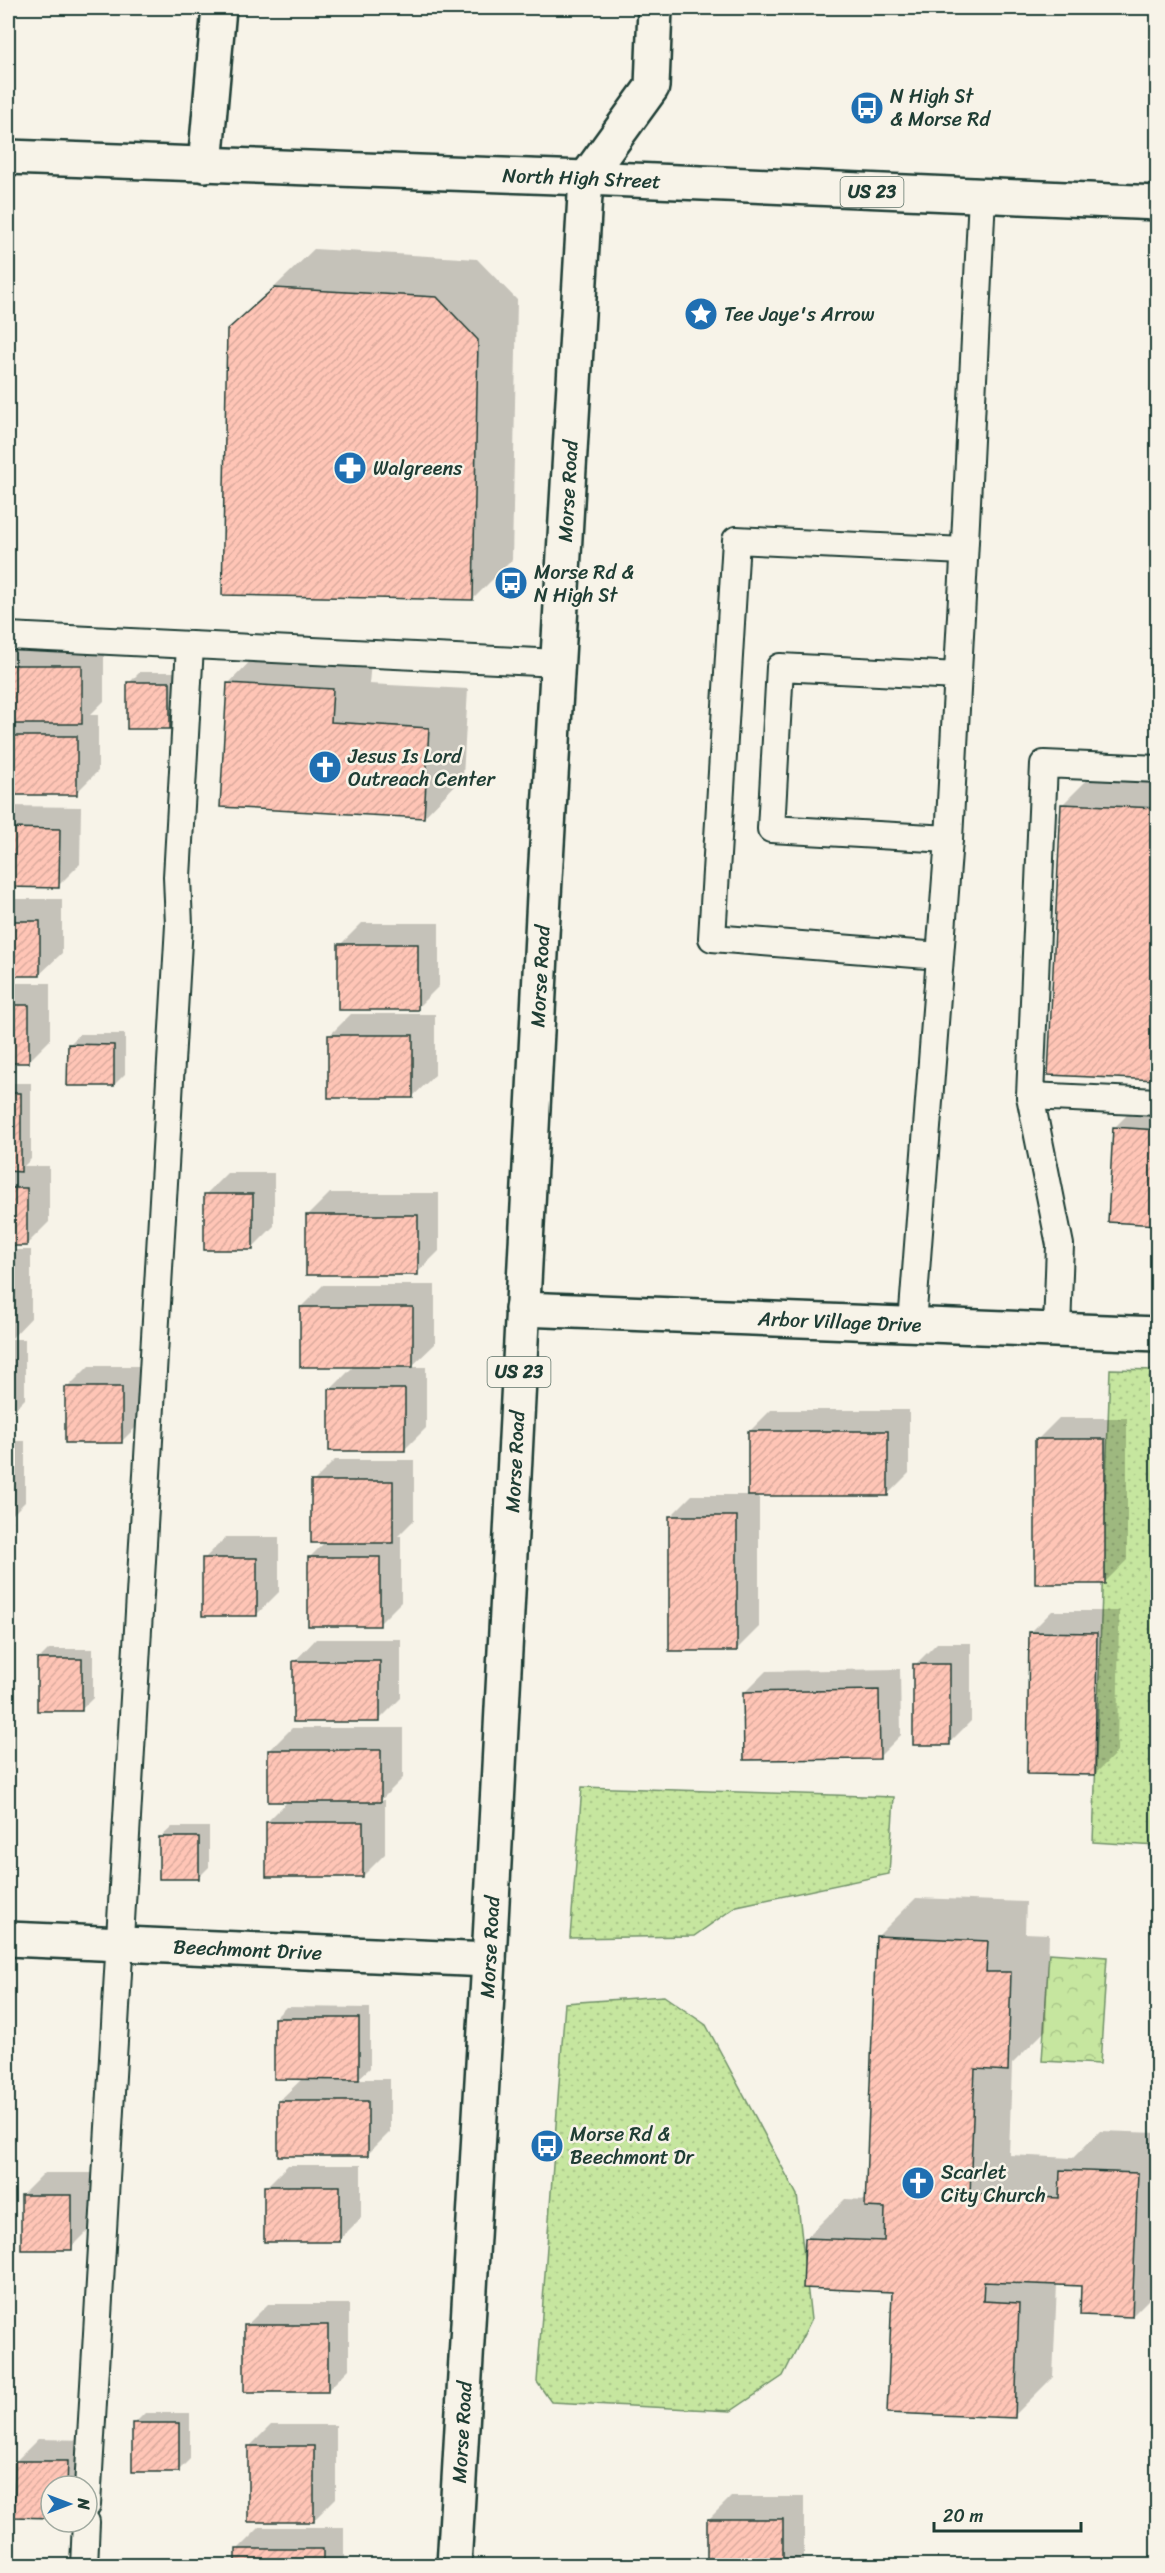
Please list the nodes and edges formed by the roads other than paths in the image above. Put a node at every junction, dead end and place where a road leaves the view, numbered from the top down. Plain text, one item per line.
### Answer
1 (219, 8) edge
2 (656, 8) edge
3 (8, 157) edge
4 (205, 165) junction
5 (586, 178) junction
6 (982, 196) junction
7 (1158, 203) edge
8 (964, 551) junction
9 (8, 636) edge
10 (190, 646) junction
11 (559, 663) junction
12 (958, 676) junction
13 (1158, 769) edge
14 (949, 839) junction
15 (940, 956) junction
16 (1030, 1096) junction
17 (1158, 1102) edge
18 (522, 1309) junction
19 (912, 1324) junction
20 (1057, 1330) junction
21 (1158, 1334) edge
22 (8, 1939) edge
23 (119, 1944) junction
24 (489, 1960) junction
25 (89, 2474) edge
26 (85, 2534) edge
27 (84, 2565) edge
28 (454, 2565) edge

1 - 4 main road
2 - 5 main road
3 - 4 main road, North High Street
4 - 5 main road, North High Street
5 - 6 main road, North High Street / US 23
5 - 11 main road, Morse Road / US 23
6 - 7 main road, North High Street / US 23
6 - 8 lane
8 - 12 lane
8 - 15 lane
9 - 10 lane
10 - 11 lane
10 - 23 lane
11 - 18 main road, Morse Road / US 23
12 - 14 lane
12 - 14 lane
13 - 16 lane
14 - 15 lane
15 - 19 lane
16 - 17 lane
16 - 20 lane
18 - 19 main road, Arbor Village Drive
18 - 24 main road, Morse Road / US 23
19 - 20 main road, Arbor Village Drive
20 - 21 main road, Arbor Village Drive
22 - 23 main road, Beechmont Drive
23 - 24 main road, Beechmont Drive
23 - 25 lane
24 - 28 main road, Morse Road / US 23
26 - 27 lane

